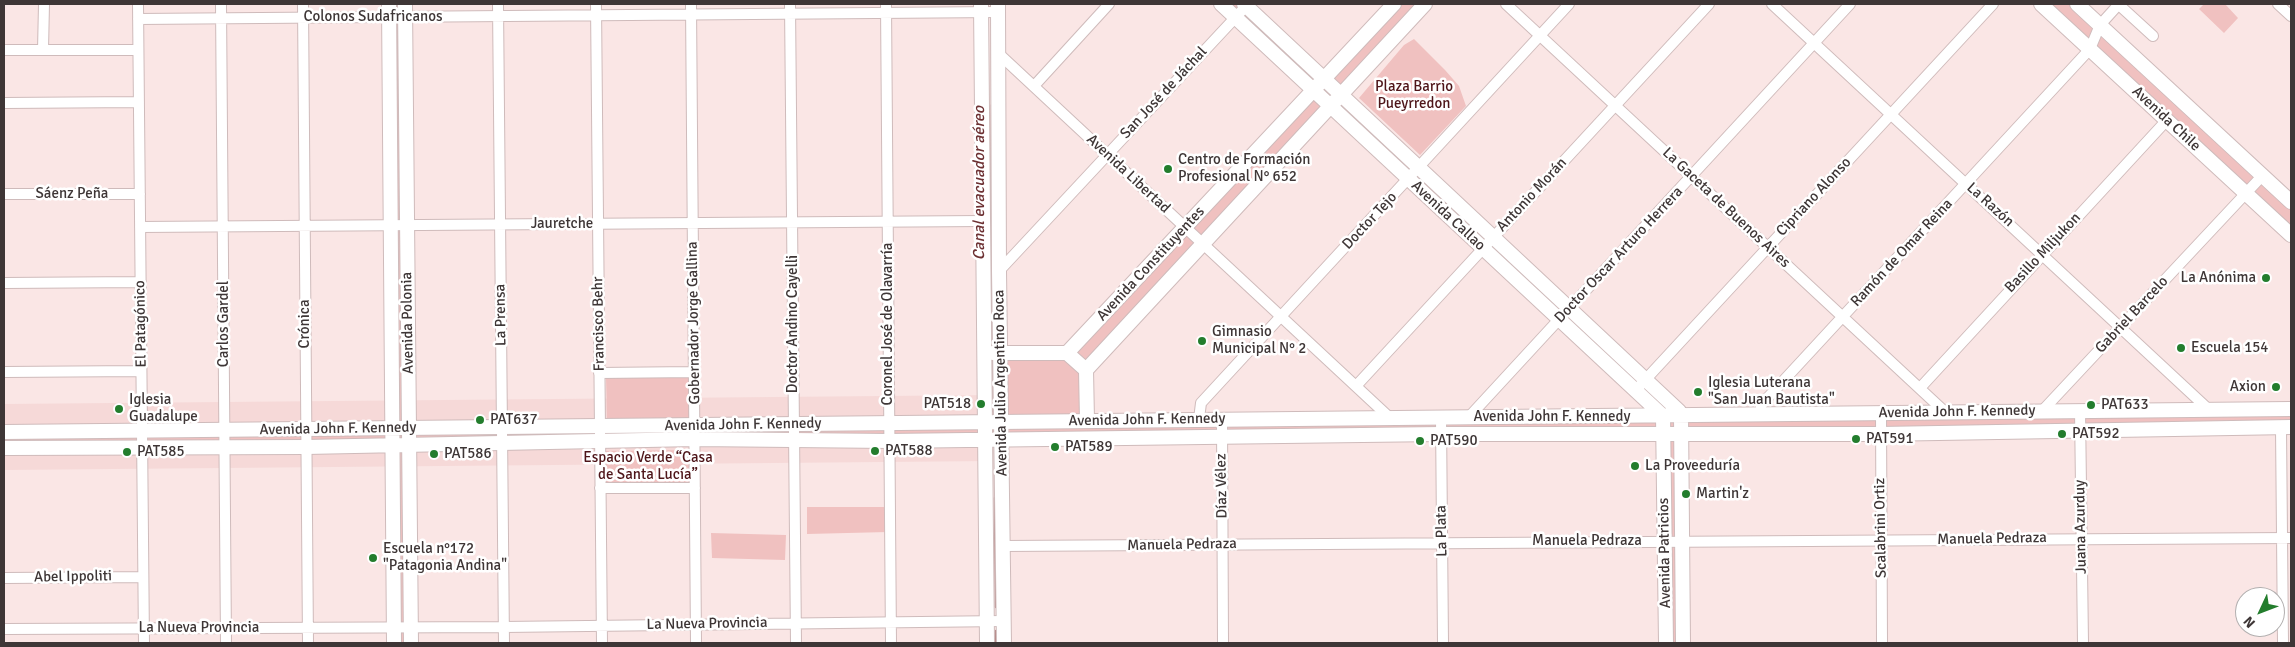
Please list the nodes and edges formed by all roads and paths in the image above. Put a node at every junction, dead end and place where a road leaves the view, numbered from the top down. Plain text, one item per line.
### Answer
1 (44, 4) edge
2 (138, 4) edge
3 (221, 4) edge
4 (303, 4) edge
5 (498, 4) edge
6 (596, 4) edge
7 (691, 4) edge
8 (1109, 4) edge
9 (1221, 4) edge
10 (1246, 4) edge
11 (1394, 4) edge
12 (1425, 4) edge
13 (1506, 4) edge
14 (1569, 4) edge
15 (1709, 4) edge
16 (1772, 4) edge
17 (1850, 4) edge
18 (1994, 4) edge
19 (2042, 4) edge
20 (2077, 4) edge
21 (2118, 4) edge
22 (2278, 4) edge
23 (886, 8) edge
24 (981, 8) edge
25 (998, 8) edge
26 (790, 9) edge
27 (390, 10) edge
28 (405, 10) edge
29 (691, 15) junction
30 (498, 16) junction
31 (596, 16) junction
32 (2291, 16) edge
33 (303, 18) junction
34 (1235, 18) junction
35 (222, 19) junction
36 (138, 20) junction
37 (2100, 25) junction
38 (1540, 35) junction
39 (2152, 36) dead end
40 (1814, 42) junction
41 (2090, 49) junction
42 (4, 50) edge
43 (43, 50) junction
44 (138, 50) junction
45 (999, 54) junction
46 (1325, 79) junction
47 (1034, 86) junction
48 (1314, 91) junction
49 (1341, 94) junction
50 (139, 102) junction
51 (4, 103) edge
52 (1615, 105) junction
53 (1330, 106) junction
54 (1891, 114) junction
55 (2167, 120) junction
56 (1107, 155) junction
57 (1420, 167) junction
58 (2263, 175) junction
59 (1692, 176) junction
60 (1409, 179) junction
61 (1966, 184) junction
62 (4, 194) edge
63 (140, 194) junction
64 (2246, 194) junction
65 (2291, 202) edge
66 (983, 220) junction
67 (888, 221) junction
68 (792, 222) junction
69 (598, 223) junction
70 (693, 223) junction
71 (500, 224) junction
72 (391, 225) junction
73 (407, 225) junction
74 (223, 226) junction
75 (304, 226) junction
76 (140, 227) junction
77 (1186, 228) junction
78 (2291, 235) edge
79 (1494, 237) junction
80 (1204, 244) junction
81 (1768, 247) junction
82 (1483, 248) junction
83 (2043, 254) junction
84 (999, 271) junction
85 (140, 282) junction
86 (4, 283) edge
87 (1570, 308) junction
88 (1281, 316) junction
89 (1844, 316) junction
90 (1559, 320) junction
91 (2121, 326) junction
92 (984, 352) junction
93 (1001, 353) junction
94 (1068, 353) junction
95 (1086, 370) junction
96 (141, 371) junction
97 (4, 372) edge
98 (694, 372) junction
99 (599, 373) junction
100 (1646, 378) junction
101 (1086, 386) junction
102 (1356, 386) junction
103 (1920, 388) junction
104 (1635, 391) junction
105 (2207, 408) junction
106 (2291, 409) edge
107 (2042, 410) junction
108 (2080, 410) junction
109 (1945, 412) junction
110 (1881, 414) junction
111 (1761, 415) junction
112 (1664, 416) junction
113 (1681, 416) junction
114 (1390, 418) junction
115 (1440, 418) junction
116 (1468, 418) junction
117 (1115, 419) junction
118 (1198, 419) junction
119 (1222, 419) junction
120 (1087, 420) junction
121 (985, 423) junction
122 (1002, 423) junction
123 (794, 424) junction
124 (889, 424) junction
125 (695, 425) junction
126 (502, 426) junction
127 (600, 426) junction
128 (306, 428) junction
129 (409, 428) junction
130 (2286, 428) edge
131 (393, 429) junction
132 (225, 430) junction
133 (142, 431) junction
134 (2080, 431) junction
135 (4, 432) edge
136 (1664, 433) junction
137 (1682, 433) junction
138 (1441, 434) junction
139 (1880, 434) junction
140 (1071, 437) junction
141 (1222, 437) junction
142 (695, 439) junction
143 (794, 440) junction
144 (985, 440) junction
145 (1002, 440) junction
146 (600, 441) junction
147 (889, 441) junction
148 (502, 444) junction
149 (393, 445) junction
150 (409, 445) junction
151 (225, 446) junction
152 (142, 447) junction
153 (306, 447) junction
154 (4, 448) edge
155 (600, 488) junction
156 (695, 488) junction
157 (2082, 538) junction
158 (2287, 538) edge
159 (1665, 541) junction
160 (1682, 541) junction
161 (1882, 541) junction
162 (1442, 542) junction
163 (1223, 544) junction
164 (1003, 546) junction
165 (143, 576) junction
166 (4, 578) edge
167 (987, 620) junction
168 (1004, 620) junction
169 (891, 621) junction
170 (795, 623) junction
171 (696, 624) junction
172 (602, 625) junction
173 (308, 627) junction
174 (394, 627) junction
175 (411, 627) junction
176 (504, 627) junction
177 (144, 628) junction
178 (226, 628) junction
179 (4, 629) edge
180 (144, 643) edge
181 (226, 643) edge
182 (308, 643) edge
183 (394, 643) edge
184 (411, 643) edge
185 (504, 643) edge
186 (602, 643) edge
187 (696, 643) edge
188 (796, 643) edge
189 (891, 643) edge
190 (987, 643) edge
191 (1004, 643) edge
192 (1223, 643) edge
193 (1443, 643) edge
194 (1666, 643) edge
195 (1683, 643) edge
196 (1882, 643) edge
197 (2083, 643) edge
198 (2283, 643) edge

1 - 43 street
2 - 36 street, El Patagónico
3 - 35 street, Carlos Gardel
4 - 33 street, Crónica
5 - 30 street, La Prensa
6 - 31 street, Francisco Behr
7 - 29 street, Gobernador Jorge Gallina
8 - 47 street
9 - 34 main road, Avenida Callao
10 - 34 street, San José de Jáchal
10 - 46 main road, Avenida Callao
11 - 46 main road, Avenida Constituyentes
12 - 49 main road, Avenida Constituyentes
13 - 38 street, La Gaceta de Buenos Aires
14 - 38 street, Doctor Tejo
15 - 52 street, Antonio Morán
16 - 40 street, La Razón
17 - 40 street, Doctor Oscar Arturo Herrera
18 - 54 street, Cipriano Alonso
19 - 41 main road, Avenida Chile
20 - 37 main road, Avenida Chile
21 - 37 street, Ramón de Omar Reina
21 - 39 street
22 - 32 street
23 - 24 street, Colonos Sudafricanos
23 - 26 street, Colonos Sudafricanos
23 - 67 street, Coronel José de Olavarría
24 - 25 street, Colonos Sudafricanos
24 - 66 main road, Avenida Julio Argentino Roca
25 - 45 main road, Avenida Julio Argentino Roca
26 - 29 street, Colonos Sudafricanos
26 - 68 street, Doctor Andino Cayelli
27 - 28 street, Colonos Sudafricanos
27 - 33 street, Colonos Sudafricanos
27 - 72 main road, Avenida Polonia
28 - 30 street, Colonos Sudafricanos
28 - 73 main road, Avenida Polonia
29 - 31 street, Colonos Sudafricanos
29 - 70 street, Gobernador Jorge Gallina
30 - 31 street, Colonos Sudafricanos
30 - 71 street, La Prensa
31 - 69 street, Francisco Behr
33 - 35 street, Colonos Sudafricanos
33 - 75 street, Crónica
34 - 48 main road, Avenida Callao
34 - 56 street, San José de Jáchal
35 - 36 street, Colonos Sudafricanos
35 - 74 street, Carlos Gardel
36 - 44 street, El Patagónico
37 - 41 street, Ramón de Omar Reina
37 - 58 main road, Avenida Chile
38 - 52 street, La Gaceta de Buenos Aires
38 - 57 street, Doctor Tejo
40 - 54 street, La Razón
40 - 59 street, Doctor Oscar Arturo Herrera
41 - 55 main road, Avenida Chile
41 - 61 street, Ramón de Omar Reina
42 - 43 street
43 - 44 street
44 - 50 street, El Patagónico
45 - 47 street, Avenida Libertad
45 - 84 main road, Avenida Julio Argentino Roca
46 - 48 main road, Avenida Constituyentes
46 - 49 main road, Avenida Callao
47 - 56 street, Avenida Libertad
48 - 53 main road, Avenida Callao
48 - 77 main road, Avenida Constituyentes
49 - 53 main road, Avenida Constituyentes
49 - 57 main road, Avenida Callao
50 - 51 street
50 - 63 street, El Patagónico
52 - 59 street, La Gaceta de Buenos Aires
52 - 79 street, Antonio Morán
53 - 60 main road, Avenida Callao
53 - 80 main road, Avenida Constituyentes
54 - 61 street, La Razón
54 - 81 street, Cipriano Alonso
55 - 64 main road, Avenida Chile
55 - 83 street, Basillo Miljukon
56 - 77 street, Avenida Libertad
56 - 84 street, San José de Jáchal
57 - 60 street, Doctor Tejo
57 - 79 main road, Avenida Callao
58 - 64 street, Gabriel Barcelo
58 - 65 main road, Avenida Chile
59 - 81 street, La Gaceta de Buenos Aires
59 - 87 street, Doctor Oscar Arturo Herrera
60 - 82 main road, Avenida Callao
60 - 88 street, Doctor Tejo
61 - 83 street, La Razón
61 - 89 street, Ramón de Omar Reina
62 - 63 street, Sáenz Peña
63 - 76 street, El Patagónico
64 - 78 main road, Avenida Chile
64 - 91 street, Gabriel Barcelo
66 - 67 street, Jauretche
66 - 92 main road, Avenida Julio Argentino Roca
67 - 68 street, Jauretche
67 - 124 street, Coronel José de Olavarría
68 - 70 street, Jauretche
68 - 123 street, Doctor Andino Cayelli
69 - 70 street, Jauretche
69 - 71 street, Jauretche
69 - 99 street, Francisco Behr
70 - 98 street, Gobernador Jorge Gallina
71 - 73 street, Jauretche
71 - 126 street, La Prensa
72 - 73 street, Jauretche
72 - 75 street, Jauretche
72 - 131 main road, Avenida Polonia
73 - 129 main road, Avenida Polonia
74 - 75 street, Jauretche
74 - 76 street, Jauretche
74 - 132 street, Carlos Gardel
75 - 128 street, Crónica
76 - 85 street, El Patagónico
77 - 80 street, Avenida Libertad
77 - 94 main road, Avenida Constituyentes
79 - 82 street, Antonio Morán
79 - 87 main road, Avenida Callao
80 - 88 street, Avenida Libertad
80 - 95 main road, Avenida Constituyentes
81 - 89 street, La Gaceta de Buenos Aires
81 - 100 street, Cipriano Alonso
82 - 90 main road, Avenida Callao
82 - 102 street, Antonio Morán
83 - 91 street, La Razón
83 - 103 street, Basillo Miljukon
84 - 93 main road, Avenida Julio Argentino Roca
85 - 86 street
85 - 96 street, El Patagónico
87 - 90 street, Doctor Oscar Arturo Herrera
87 - 100 main road, Avenida Callao
88 - 102 street, Avenida Libertad
88 - 118 street, Doctor Tejo
89 - 103 street, La Gaceta de Buenos Aires
89 - 111 street, Ramón de Omar Reina
90 - 104 main road, Avenida Callao
90 - 116 street, Doctor Oscar Arturo Herrera
91 - 105 street, La Razón
91 - 107 street, Gabriel Barcelo
92 - 93 main road
92 - 121 main road, Avenida Julio Argentino Roca
93 - 94 main road
93 - 122 main road, Avenida Julio Argentino Roca
94 - 95 main road
95 - 101 main road
96 - 97 street
96 - 133 street, El Patagónico
98 - 99 street
98 - 125 street, Gobernador Jorge Gallina
99 - 127 street, Francisco Behr
100 - 104 street, Cipriano Alonso
100 - 113 main road, Avenida Callao
101 - 117 main road
101 - 120 main road
102 - 114 street, Avenida Libertad
103 - 109 street, La Gaceta de Buenos Aires
104 - 112 main road, Avenida Callao
105 - 106 main road, Avenida John F. Kennedy
105 - 108 main road, Avenida John F. Kennedy
107 - 108 main road, Avenida John F. Kennedy
107 - 109 main road, Avenida John F. Kennedy
108 - 134 street, Juana Azurduy
109 - 110 main road, Avenida John F. Kennedy
110 - 111 main road, Avenida John F. Kennedy
110 - 139 street, Scalabrini Ortiz
111 - 113 main road, Avenida John F. Kennedy
112 - 113 main road, Avenida John F. Kennedy
112 - 116 main road, Avenida John F. Kennedy
112 - 136 main road
113 - 137 main road
114 - 115 main road, Avenida John F. Kennedy
114 - 119 main road, Avenida John F. Kennedy
115 - 116 main road, Avenida John F. Kennedy
115 - 138 street, La Plata
117 - 118 main road, Avenida John F. Kennedy
117 - 120 main road, Avenida John F. Kennedy
118 - 119 main road, Avenida John F. Kennedy
119 - 141 street, Díaz Vélez
120 - 122 main road, Avenida John F. Kennedy
120 - 140 main road
121 - 122 main road, Avenida John F. Kennedy
121 - 124 main road, Avenida John F. Kennedy
121 - 144 main road, Avenida Julio Argentino Roca
122 - 145 main road, Avenida Julio Argentino Roca
123 - 124 main road, Avenida John F. Kennedy
123 - 125 main road, Avenida John F. Kennedy
123 - 143 street, Doctor Andino Cayelli
124 - 147 street, Coronel José de Olavarría
125 - 127 main road, Avenida John F. Kennedy
125 - 142 street, Gobernador Jorge Gallina
126 - 127 main road, Avenida John F. Kennedy
126 - 129 main road, Avenida John F. Kennedy
126 - 148 street, La Prensa
127 - 146 street, Francisco Behr
128 - 131 main road, Avenida John F. Kennedy
128 - 132 main road, Avenida John F. Kennedy
128 - 153 street, Crónica
129 - 131 main road, Avenida John F. Kennedy
129 - 150 main road, Avenida Polonia
130 - 134 main road, Avenida John F. Kennedy
130 - 158 street
131 - 149 main road, Avenida Polonia
132 - 133 main road, Avenida John F. Kennedy
132 - 151 street, Carlos Gardel
133 - 135 main road, Avenida John F. Kennedy
133 - 152 street, El Patagónico
134 - 139 main road, Avenida John F. Kennedy
134 - 157 street, Juana Azurduy
136 - 137 main road, Avenida John F. Kennedy
136 - 138 main road, Avenida John F. Kennedy
136 - 159 main road, Avenida Patricios
137 - 139 main road, Avenida John F. Kennedy
137 - 160 main road, Avenida Patricios
138 - 141 main road, Avenida John F. Kennedy
138 - 162 street, La Plata
139 - 161 street, Scalabrini Ortiz
140 - 141 main road, Avenida John F. Kennedy
140 - 145 main road, Avenida John F. Kennedy
141 - 163 street, Díaz Vélez
142 - 143 main road, Avenida John F. Kennedy
142 - 146 main road, Avenida John F. Kennedy
142 - 156 street, Gobernador Jorge Gallina
143 - 147 main road, Avenida John F. Kennedy
143 - 170 street, Doctor Andino Cayelli
144 - 145 main road, Avenida John F. Kennedy
144 - 147 main road, Avenida John F. Kennedy
144 - 167 main road, Avenida Julio Argentino Roca
145 - 164 main road, Avenida Julio Argentino Roca
146 - 148 main road, Avenida John F. Kennedy
146 - 155 street, Francisco Behr
147 - 169 street, Coronel José de Olavarría
148 - 150 main road, Avenida John F. Kennedy
148 - 176 street, La Prensa
149 - 150 main road, Avenida John F. Kennedy
149 - 153 main road, Avenida John F. Kennedy
149 - 174 main road, Avenida Polonia
150 - 175 main road, Avenida Polonia
151 - 152 main road, Avenida John F. Kennedy
151 - 153 main road, Avenida John F. Kennedy
151 - 178 street, Carlos Gardel
152 - 154 main road, Avenida John F. Kennedy
152 - 165 street, El Patagónico
153 - 173 street, Crónica
155 - 156 street
155 - 172 street, Francisco Behr
156 - 171 street, Gobernador Jorge Gallina
157 - 158 street, Manuela Pedraza
157 - 161 street, Manuela Pedraza
157 - 197 street, Juana Azurduy
158 - 198 street
159 - 160 street, Manuela Pedraza
159 - 162 street, Manuela Pedraza
159 - 194 main road, Avenida Patricios
160 - 161 street, Manuela Pedraza
160 - 195 main road, Avenida Patricios
161 - 196 street, Scalabrini Ortiz
162 - 163 street, Manuela Pedraza
162 - 193 street, La Plata
163 - 164 street, Manuela Pedraza
163 - 192 street, Díaz Vélez
164 - 168 main road, Avenida Julio Argentino Roca
165 - 166 street, Abel Ippoliti
165 - 177 street, El Patagónico
167 - 168 street, La Nueva Provincia
167 - 169 street, La Nueva Provincia
167 - 190 main road, Avenida Julio Argentino Roca
168 - 191 main road, Avenida Julio Argentino Roca
169 - 170 street, La Nueva Provincia
169 - 189 street, Coronel José de Olavarría
170 - 171 street, La Nueva Provincia
170 - 188 street, Doctor Andino Cayelli
171 - 172 street, La Nueva Provincia
171 - 187 street, Gobernador Jorge Gallina
172 - 176 street, La Nueva Provincia
172 - 186 street, Francisco Behr
173 - 174 street, La Nueva Provincia
173 - 178 street, La Nueva Provincia
173 - 182 street, Crónica
174 - 175 street, La Nueva Provincia
174 - 183 main road, Avenida Polonia
175 - 176 street, La Nueva Provincia
175 - 184 main road, Avenida Polonia
176 - 185 street, La Prensa
177 - 178 street, La Nueva Provincia
177 - 179 street, La Nueva Provincia
177 - 180 street, El Patagónico
178 - 181 street, Carlos Gardel

